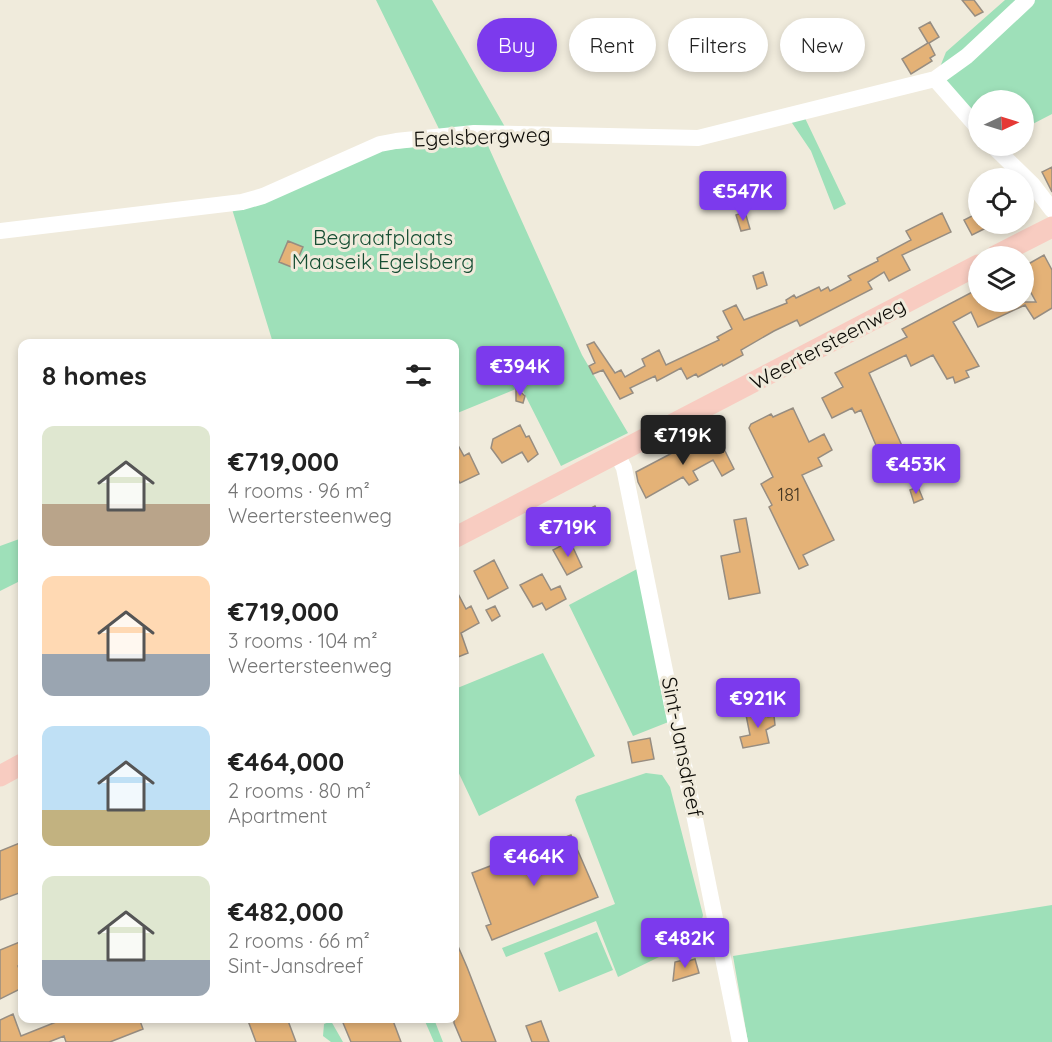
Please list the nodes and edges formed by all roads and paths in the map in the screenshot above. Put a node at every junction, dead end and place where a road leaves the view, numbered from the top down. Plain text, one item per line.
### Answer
1 (1027, 0) edge
2 (935, 79) junction
3 (968, 117) edge
4 (1003, 156) edge
5 (1052, 210) edge
6 (1052, 227) edge
7 (0, 231) edge
8 (1015, 246) edge
9 (968, 271) edge
10 (617, 454) junction
11 (459, 535) edge
12 (18, 766) edge
13 (0, 776) edge
14 (740, 1042) edge

1 - 2 street, Egelsbergweg
2 - 3 street
2 - 7 street, Egelsbergweg
4 - 5 street
6 - 8 main road
9 - 10 main road, Weertersteenweg
10 - 11 main road, Weertersteenweg
10 - 14 street, Sint-Jansdreef
12 - 13 main road

